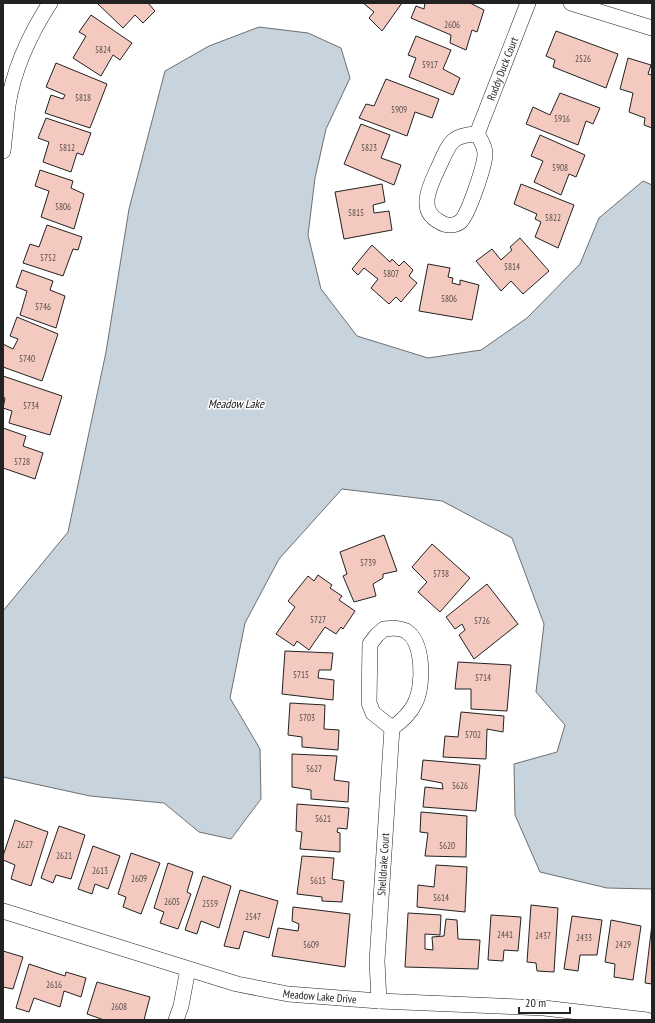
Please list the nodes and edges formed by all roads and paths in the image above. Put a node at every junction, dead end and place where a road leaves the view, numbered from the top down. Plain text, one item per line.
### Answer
1 (50, 3) edge
2 (528, 3) edge
3 (571, 3) edge
4 (652, 28) edge
5 (477, 134) junction
6 (3, 151) edge
7 (392, 728) junction
8 (3, 911) edge
9 (188, 970) junction
10 (379, 1001) junction
11 (176, 1020) edge
12 (647, 1020) edge

1 - 6 street
2 - 5 street, Ruddy Duck Court
3 - 4 street
5 - 5 street
7 - 7 street
7 - 10 street, Shelldrake Court
8 - 9 street, Meadow Lake Drive
9 - 10 street, Meadow Lake Drive
9 - 11 street
10 - 12 street, Meadow Lake Drive

